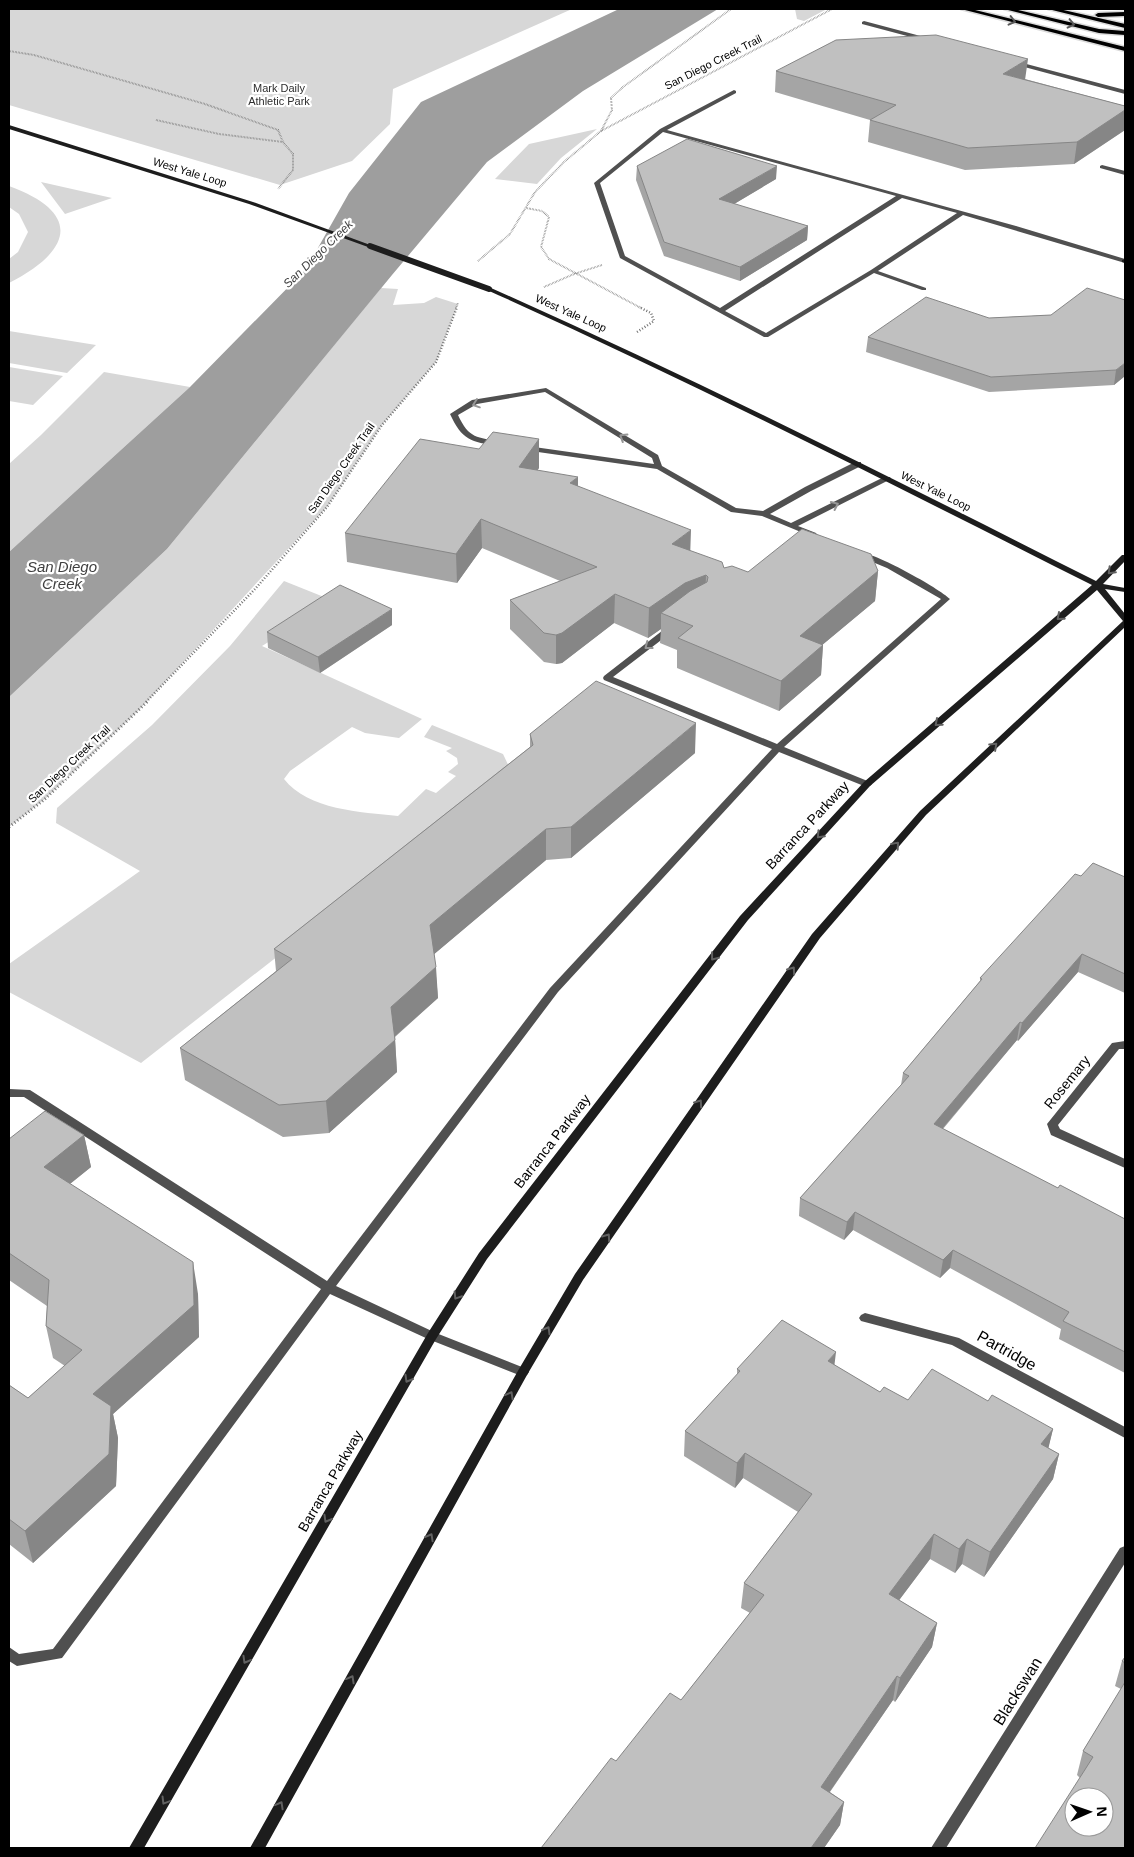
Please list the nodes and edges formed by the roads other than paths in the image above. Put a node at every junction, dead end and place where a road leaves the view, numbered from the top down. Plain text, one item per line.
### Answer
1 (964, 9) edge
2 (1007, 9) edge
3 (1051, 9) edge
4 (1125, 14) edge
5 (1081, 16) junction
6 (864, 23) dead end
7 (1125, 26) edge
8 (1125, 33) edge
9 (929, 40) edge
10 (1125, 50) edge
11 (1004, 60) edge
12 (734, 92) dead end
13 (1125, 92) edge
14 (9, 127) edge
15 (662, 130) junction
16 (1102, 166) dead end
17 (1125, 173) edge
18 (901, 196) junction
19 (962, 213) junction
20 (1124, 261) edge
21 (873, 271) junction
22 (924, 289) dead end
23 (720, 311) junction
24 (504, 444) edge
25 (514, 446) edge
26 (858, 464) junction
27 (659, 467) junction
28 (887, 479) junction
29 (764, 514) junction
30 (791, 526) junction
31 (799, 542) edge
32 (852, 551) edge
33 (1125, 557) edge
34 (1097, 585) junction
35 (1125, 590) edge
36 (1125, 621) edge
37 (678, 623) edge
38 (778, 748) junction
39 (867, 784) junction
40 (1125, 1045) edge
41 (9, 1093) edge
42 (1125, 1164) edge
43 (328, 1288) junction
44 (865, 1318) dead end
45 (432, 1336) junction
46 (523, 1372) junction
47 (1125, 1433) edge
48 (1125, 1552) edge
49 (9, 1653) edge
50 (136, 1848) edge
51 (257, 1848) edge
52 (938, 1848) edge

1 -> 10 main road
2 -> 8 main road
3 - 5 main road
4 - 5 main road
5 - 7 main road
6 - 9 street
11 - 13 street
12 - 15 street
14 - 26 main road, West Yale Loop, bridge
15 - 18 street
15 - 23 street
16 - 17 street
18 - 19 street
18 - 23 street
19 - 20 street
19 - 21 street
21 - 22 street
21 - 23 street
27 -> 24 street
25 - 27 street
26 - 28 main road, West Yale Loop
26 - 29 street
27 - 29 street
30 -> 28 street
28 - 34 main road, West Yale Loop
29 - 30 street
30 - 31 street
32 - 38 street
33 -> 34 main road, Barranca Parkway
34 - 35 main road, West Yale Loop
34 - 36 main road, West Yale Loop
34 -> 39 main road, Barranca Parkway
46 -> 36 main road
37 -> 38 street
38 - 39 street
38 - 43 street
39 -> 45 main road, Barranca Parkway
40 - 42 street, Rosemary
41 - 43 street
43 - 45 street
43 - 49 street
44 - 47 street, Partridge
45 - 46 street
45 -> 50 main road, Barranca Parkway
51 -> 46 main road
48 - 52 street, Blackswan

